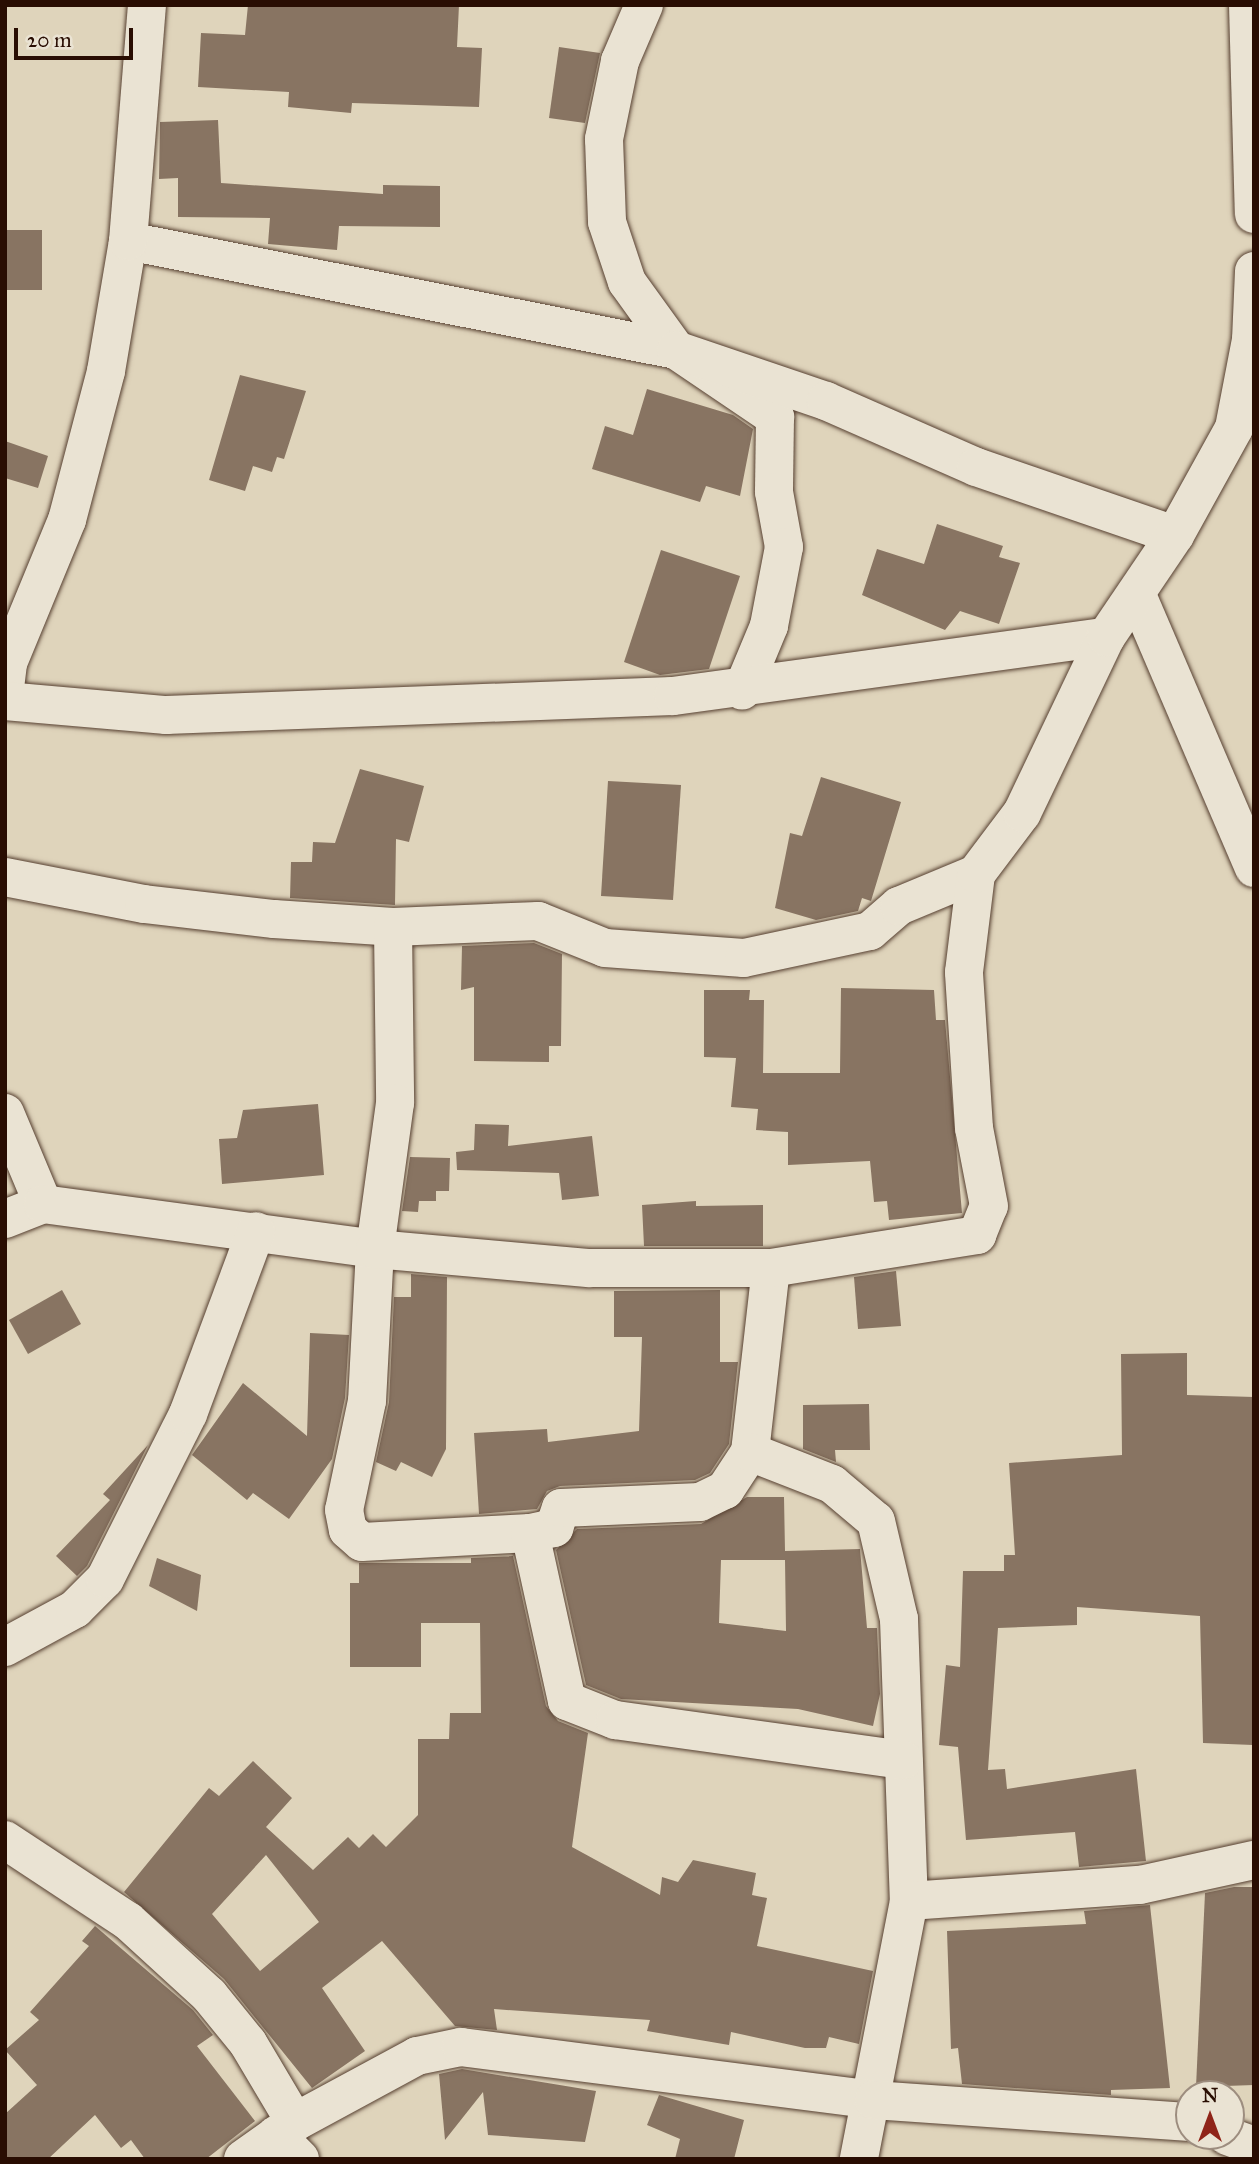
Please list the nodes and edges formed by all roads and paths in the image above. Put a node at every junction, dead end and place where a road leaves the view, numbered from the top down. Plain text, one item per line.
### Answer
1 (147, 5) edge
2 (644, 5) edge
3 (1248, 5) edge
4 (1254, 214) edge
5 (128, 240) junction
6 (1254, 271) edge
7 (676, 350) junction
8 (1175, 535) junction
9 (1137, 595) junction
10 (1105, 637) junction
11 (6, 672) edge
12 (742, 691) junction
13 (5, 701) edge
14 (1254, 869) edge
15 (975, 874) junction
16 (5, 877) edge
17 (393, 927) junction
18 (5, 1113) edge
19 (43, 1204) junction
20 (5, 1219) edge
21 (256, 1231) junction
22 (375, 1249) junction
23 (771, 1268) junction
24 (750, 1452) junction
25 (530, 1532) junction
26 (5, 1647) edge
27 (903, 1760) junction
28 (5, 1840) edge
29 (1254, 1860) edge
30 (909, 1901) junction
31 (874, 2100) junction
32 (1175, 2121) edge
33 (290, 2139) edge
34 (243, 2159) edge
35 (859, 2159) edge

1 - 5 street
2 - 7 street
3 - 4 street
5 - 7 street
5 - 11 street
6 - 8 street
7 - 8 street
7 - 12 street
8 - 9 street
9 - 10 street
9 - 14 street
10 - 12 street
10 - 15 street
12 - 13 street
15 - 17 street
15 - 23 street
16 - 17 street
17 - 22 street
18 - 19 street
19 - 20 street
19 - 21 street
21 - 22 street
21 - 26 street
22 - 23 street
22 - 25 street
23 - 24 street
24 - 25 street
24 - 27 street
25 - 27 street
27 - 30 street
28 - 33 street
29 - 30 street
30 - 31 street
31 - 32 street
31 - 33 street
31 - 35 street
33 - 34 street

